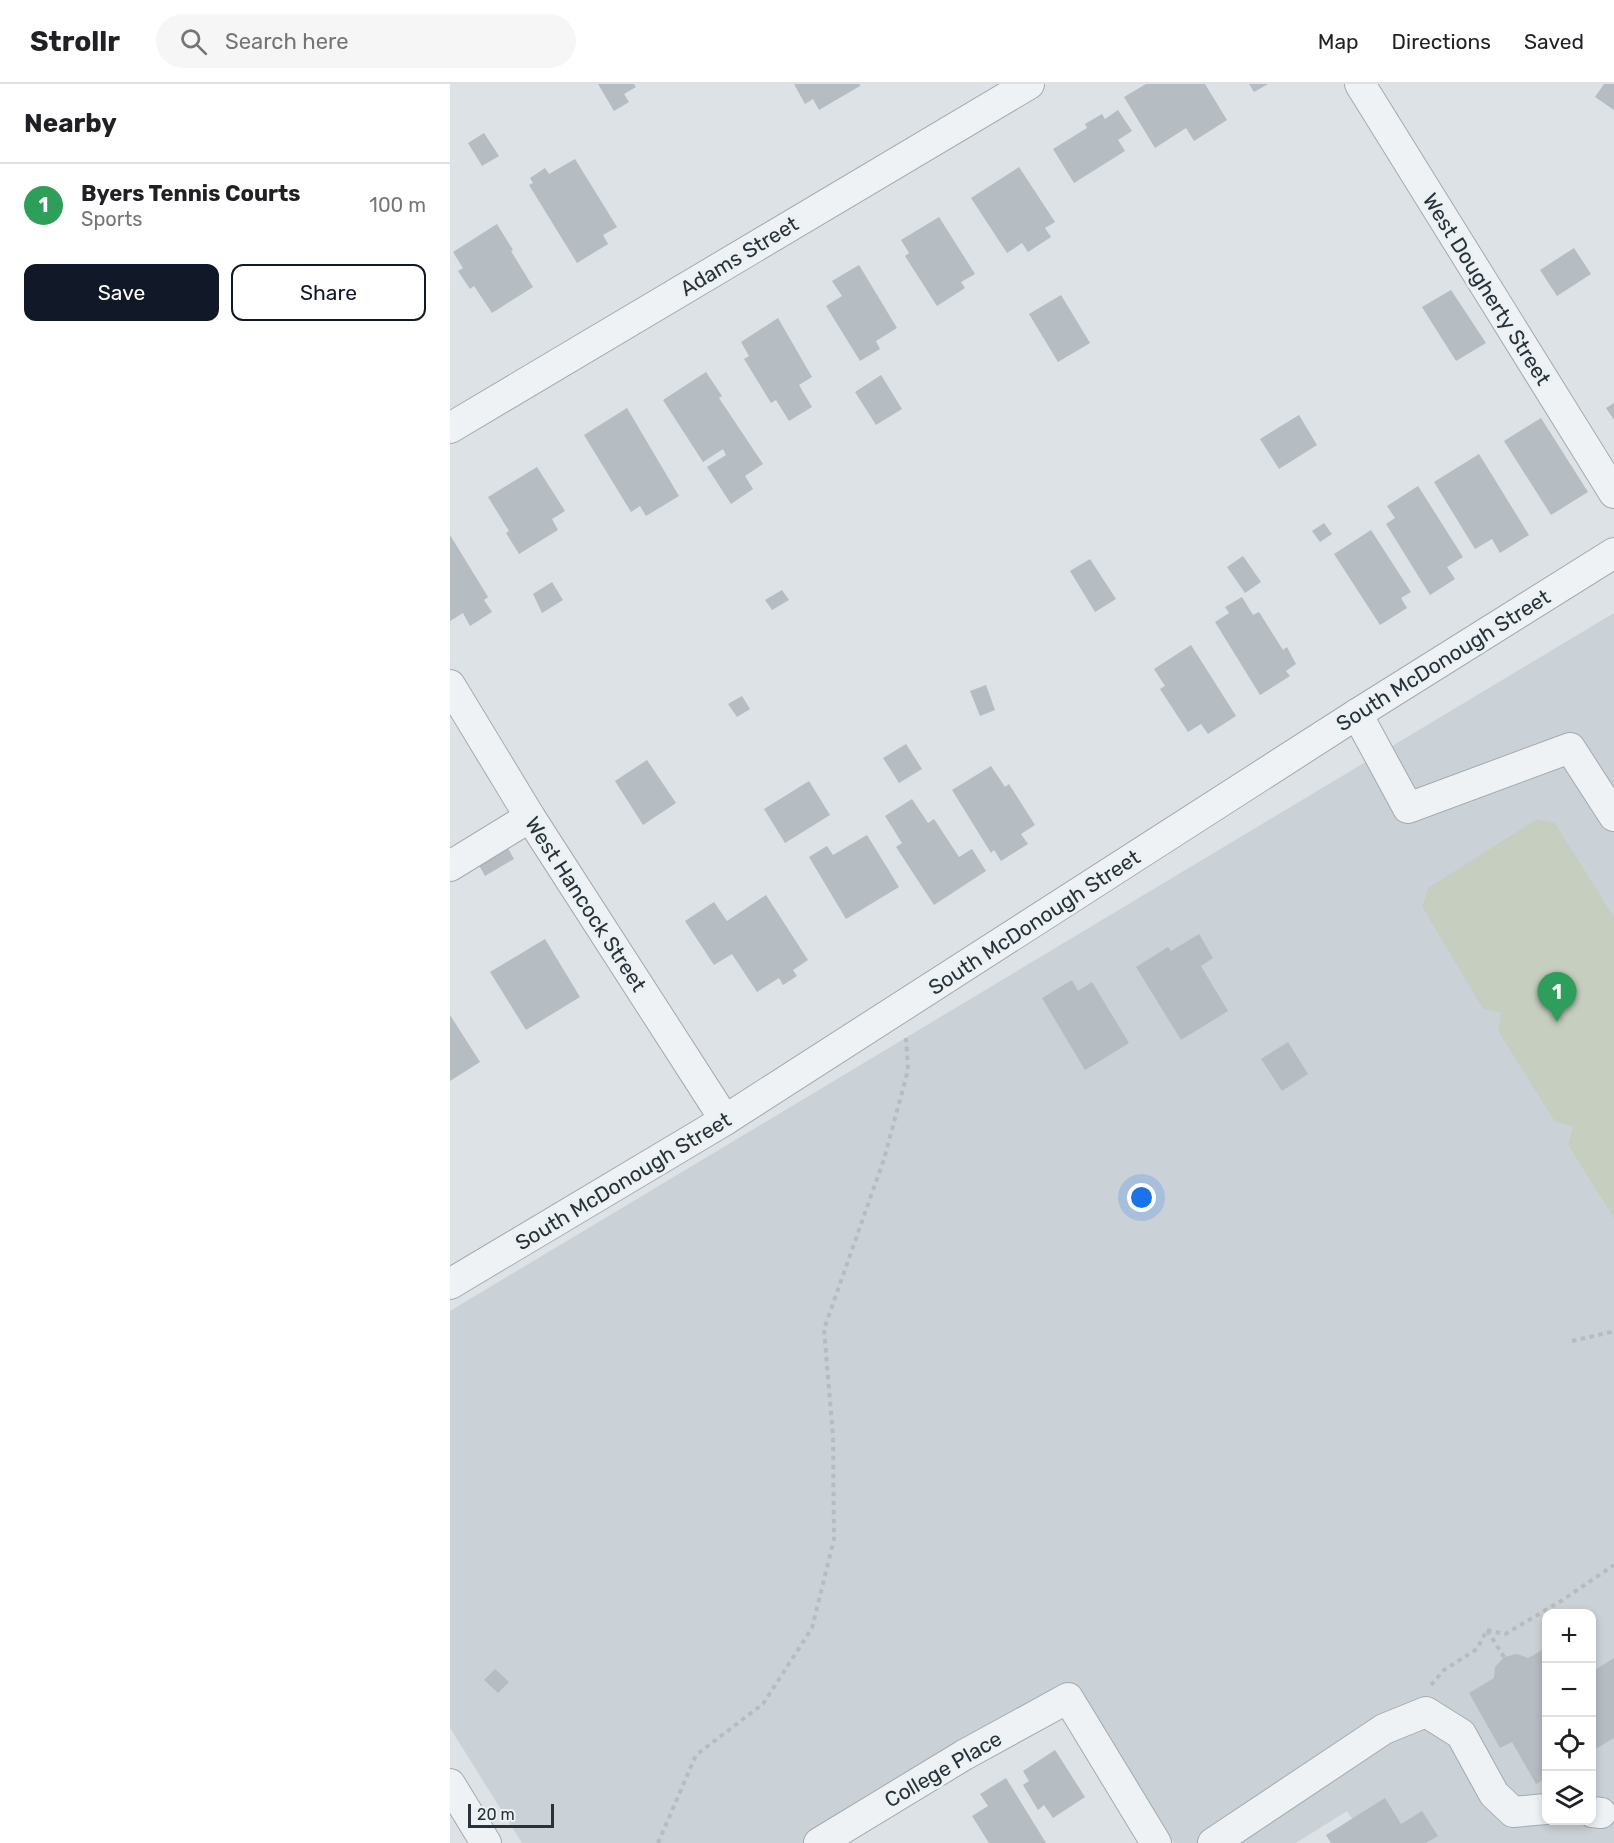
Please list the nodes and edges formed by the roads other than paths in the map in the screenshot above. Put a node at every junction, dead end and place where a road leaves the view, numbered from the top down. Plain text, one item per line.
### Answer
1 (1029, 84) edge
2 (1360, 84) edge
3 (450, 428) edge
4 (1614, 493) edge
5 (1614, 553) edge
6 (450, 686) edge
7 (1357, 714) junction
8 (1614, 816) edge
9 (530, 817) junction
10 (450, 866) edge
11 (724, 1120) junction
12 (450, 1284) edge
13 (450, 1784) edge
14 (1542, 1809) edge
15 (486, 1843) edge
16 (819, 1843) edge
17 (1156, 1843) edge
18 (1213, 1843) edge

1 - 3 street, Adams Street
2 - 4 street, West Dougherty Street
5 - 7 street, South McDonough Street
6 - 9 street, West Hancock Street
7 - 8 street
7 - 11 street, South McDonough Street
9 - 10 street
9 - 11 street, West Hancock Street
11 - 12 street, South McDonough Street
13 - 15 street
14 - 18 street
16 - 17 street, College Place

